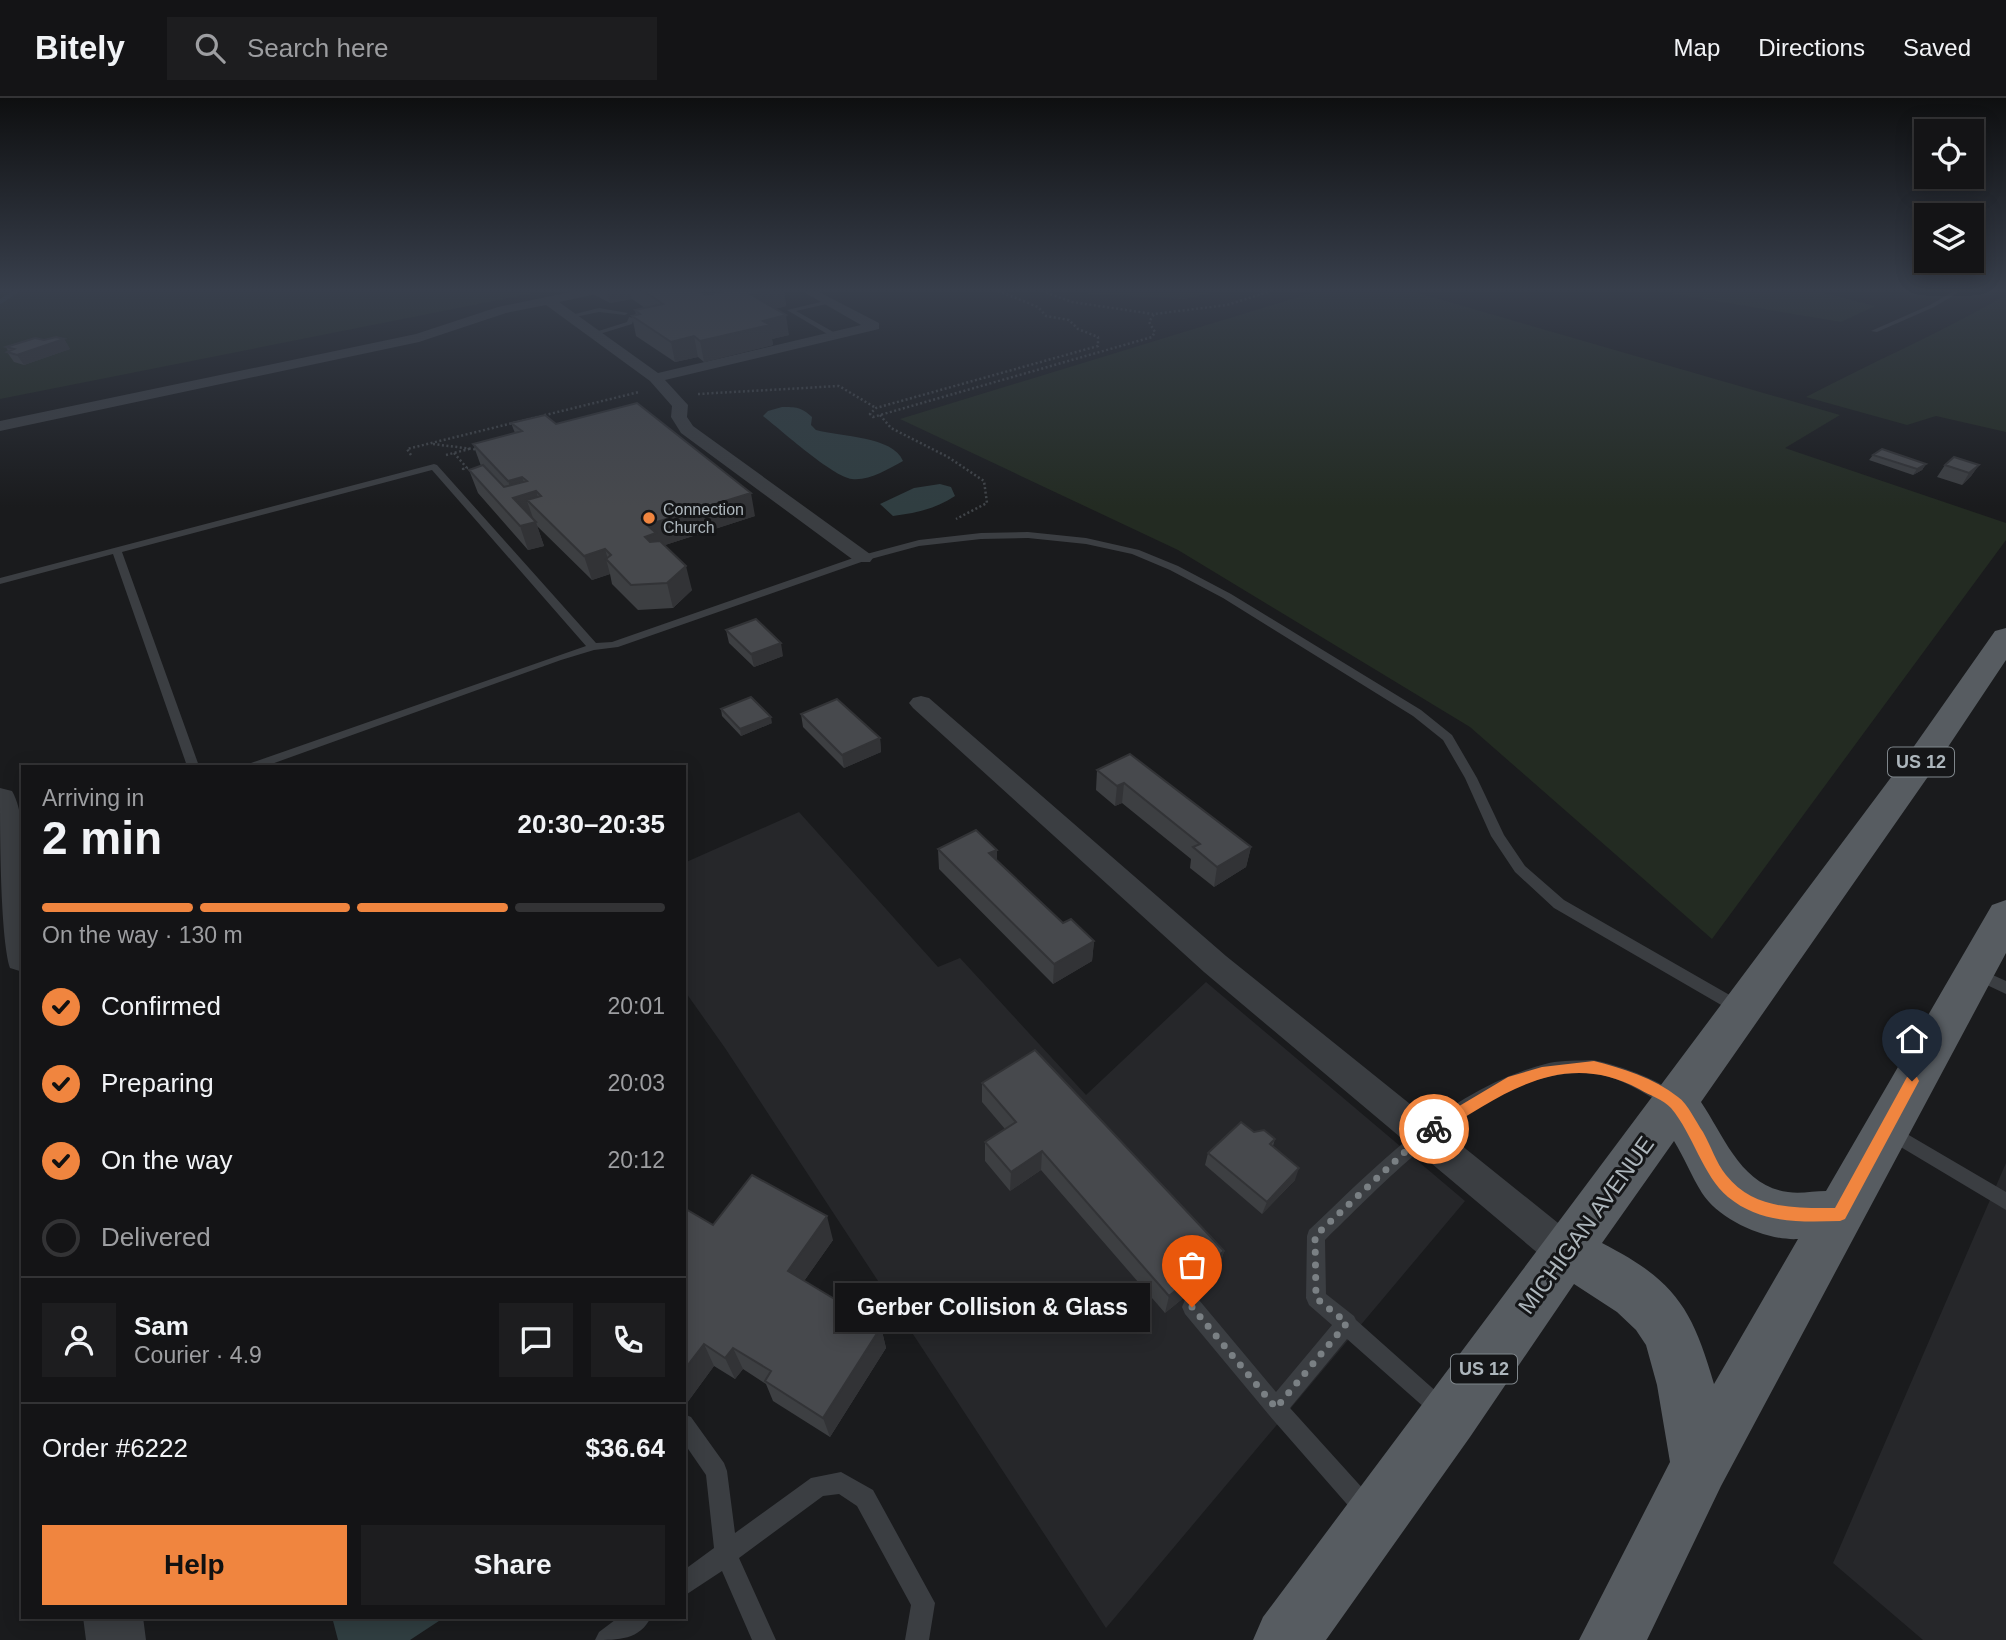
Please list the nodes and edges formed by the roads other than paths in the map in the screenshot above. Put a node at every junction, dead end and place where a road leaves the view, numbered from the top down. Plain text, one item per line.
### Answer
1 (299, 363) edge
2 (631, 363) edge
3 (744, 363) edge
4 (663, 387) junction
5 (0, 425) edge
6 (116, 551) junction
7 (863, 558) junction
8 (0, 581) edge
9 (2006, 637) edge
10 (593, 647) junction
11 (921, 703) dead end
12 (192, 765) edge
13 (258, 765) edge
14 (0, 799) edge
15 (15, 852) edge
16 (2006, 915) edge
17 (21, 932) edge
18 (1990, 980) edge
19 (1742, 1009) junction
20 (1675, 1102) junction
21 (1885, 1129) junction
22 (1422, 1136) junction
23 (2006, 1202) edge
24 (1840, 1214) junction
25 (1565, 1252) junction
26 (1192, 1307) dead end
27 (1347, 1323) junction
28 (1276, 1408) junction
29 (1450, 1417) junction
30 (686, 1427) edge
31 (1700, 1465) junction
32 (1375, 1518) junction
33 (726, 1554) junction
34 (686, 1583) edge
35 (113, 1619) edge
36 (636, 1619) edge
37 (116, 1640) edge
38 (607, 1640) edge
39 (764, 1640) edge
40 (917, 1640) edge
41 (1286, 1640) edge
42 (1612, 1640) edge

1 - 5 street
2 - 4 street
3 - 4 street
4 - 7 street
6 - 8 lane
6 - 10 lane
6 - 12 lane
7 - 10 lane
7 - 19 lane
9 - 19 main road, MICHIGAN AVENUE / US 12
10 - 13 lane
11 - 22 street
14 - 15 street
15 - 17 street
16 - 18 main road
18 - 21 main road
19 - 20 main road, MICHIGAN AVENUE / US 12
20 - 22 lane
20 - 24 main road
20 - 25 main road, MICHIGAN AVENUE / US 12
21 - 23 lane
21 - 24 main road
22 - 25 street
22 - 27 lane
24 - 31 main road
25 - 29 main road, MICHIGAN AVENUE / US 12
25 - 31 main road
26 - 28 lane
27 - 28 lane
27 - 29 lane
28 - 32 lane
29 - 32 main road, MICHIGAN AVENUE / US 12
30 - 33 lane
31 - 42 main road
32 - 41 main road, MICHIGAN AVENUE / US 12
33 - 34 lane
33 - 39 lane
33 - 40 lane
35 - 37 street
36 - 38 lane

